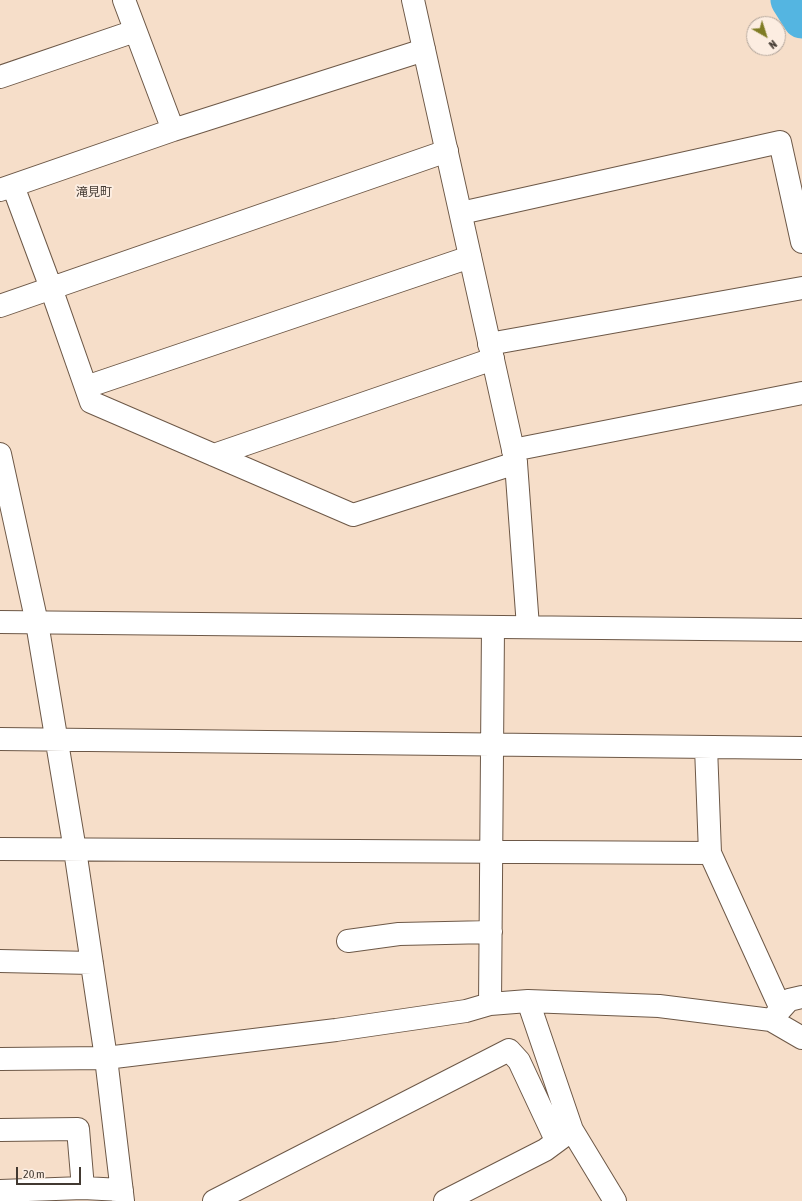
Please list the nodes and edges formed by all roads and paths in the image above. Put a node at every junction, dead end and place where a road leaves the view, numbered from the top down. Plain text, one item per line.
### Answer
1 (124, 0) edge
2 (413, 0) edge
3 (135, 31) junction
4 (424, 50) junction
5 (0, 77) edge
6 (173, 130) junction
7 (447, 152) junction
8 (6, 188) edge
9 (461, 213) junction
10 (802, 242) edge
11 (470, 257) junction
12 (51, 288) junction
13 (802, 288) edge
14 (0, 306) edge
15 (491, 352) junction
16 (86, 387) junction
17 (802, 394) edge
18 (0, 454) edge
19 (214, 455) junction
20 (514, 456) junction
21 (0, 622) edge
22 (37, 623) junction
23 (493, 627) junction
24 (528, 627) junction
25 (802, 630) edge
26 (0, 739) edge
27 (56, 740) junction
28 (493, 744) junction
29 (706, 747) junction
30 (802, 748) edge
31 (0, 849) edge
32 (74, 850) junction
33 (492, 853) junction
34 (710, 853) junction
35 (491, 932) junction
36 (348, 941) dead end
37 (0, 961) edge
38 (92, 963) junction
39 (802, 997) edge
40 (528, 1001) junction
41 (490, 1004) junction
42 (776, 1015) junction
43 (802, 1038) edge
44 (106, 1058) junction
45 (0, 1059) edge
46 (0, 1130) edge
47 (564, 1135) junction
48 (83, 1188) junction
49 (0, 1191) edge
50 (123, 1196) edge
51 (214, 1201) edge
52 (445, 1201) edge
53 (615, 1201) edge

1 - 3 street
2 - 4 street
3 - 5 street
3 - 6 street
4 - 6 street
4 - 7 street
6 - 8 street
7 - 9 street
7 - 12 street
8 - 12 street
9 - 10 street
9 - 11 street
11 - 15 street
11 - 16 street
12 - 14 street
12 - 16 street
13 - 15 street
15 - 19 street
15 - 20 street
16 - 19 street
17 - 20 street
18 - 22 street
19 - 20 street
20 - 24 street
21 - 22 street
22 - 23 street
22 - 27 street
23 - 24 street
23 - 28 street
24 - 25 street
26 - 27 street
27 - 28 street
27 - 32 street
28 - 29 street
28 - 33 street
29 - 30 street
29 - 34 street
31 - 32 street
32 - 33 street
32 - 38 street
33 - 34 street
33 - 35 street
34 - 42 street
35 - 36 street
35 - 41 street
37 - 38 street
38 - 44 street
39 - 42 street
40 - 41 street
40 - 42 street
40 - 47 street
41 - 44 street
42 - 43 street
44 - 45 street
44 - 50 street
46 - 48 street
47 - 51 street
47 - 52 street
47 - 53 street
48 - 49 street
48 - 50 street

